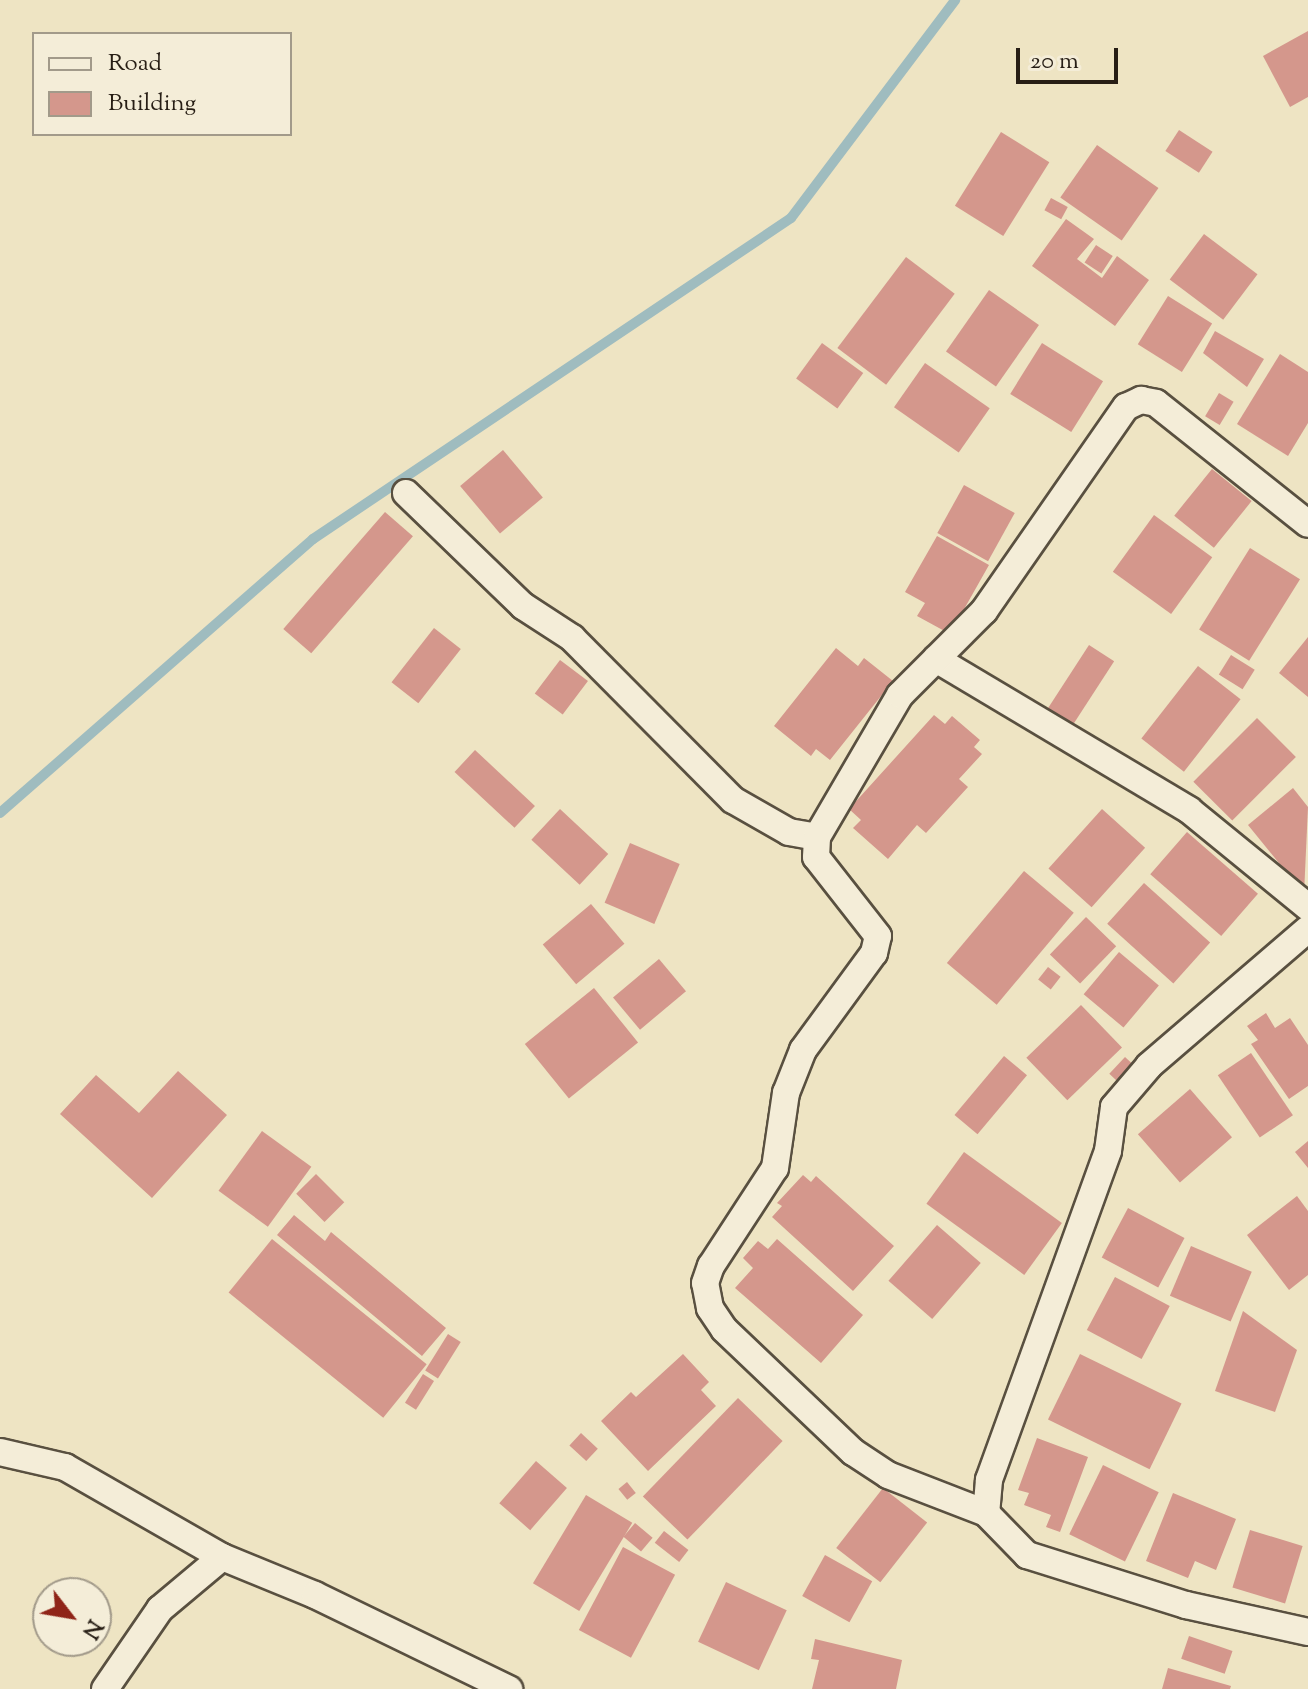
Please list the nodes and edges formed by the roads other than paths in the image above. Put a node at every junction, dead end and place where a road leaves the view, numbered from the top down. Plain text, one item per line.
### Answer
1 (406, 493) dead end
2 (1308, 524) edge
3 (936, 659) junction
4 (817, 837) junction
5 (1308, 907) edge
6 (1308, 929) edge
7 (0, 1452) edge
8 (986, 1513) junction
9 (222, 1557) junction
10 (1308, 1632) edge
11 (105, 1689) edge
12 (509, 1689) edge

1 - 4 street
2 - 3 street
3 - 4 street
3 - 5 street
4 - 8 street
6 - 8 street
7 - 9 street
8 - 10 street
9 - 11 street
9 - 12 street

